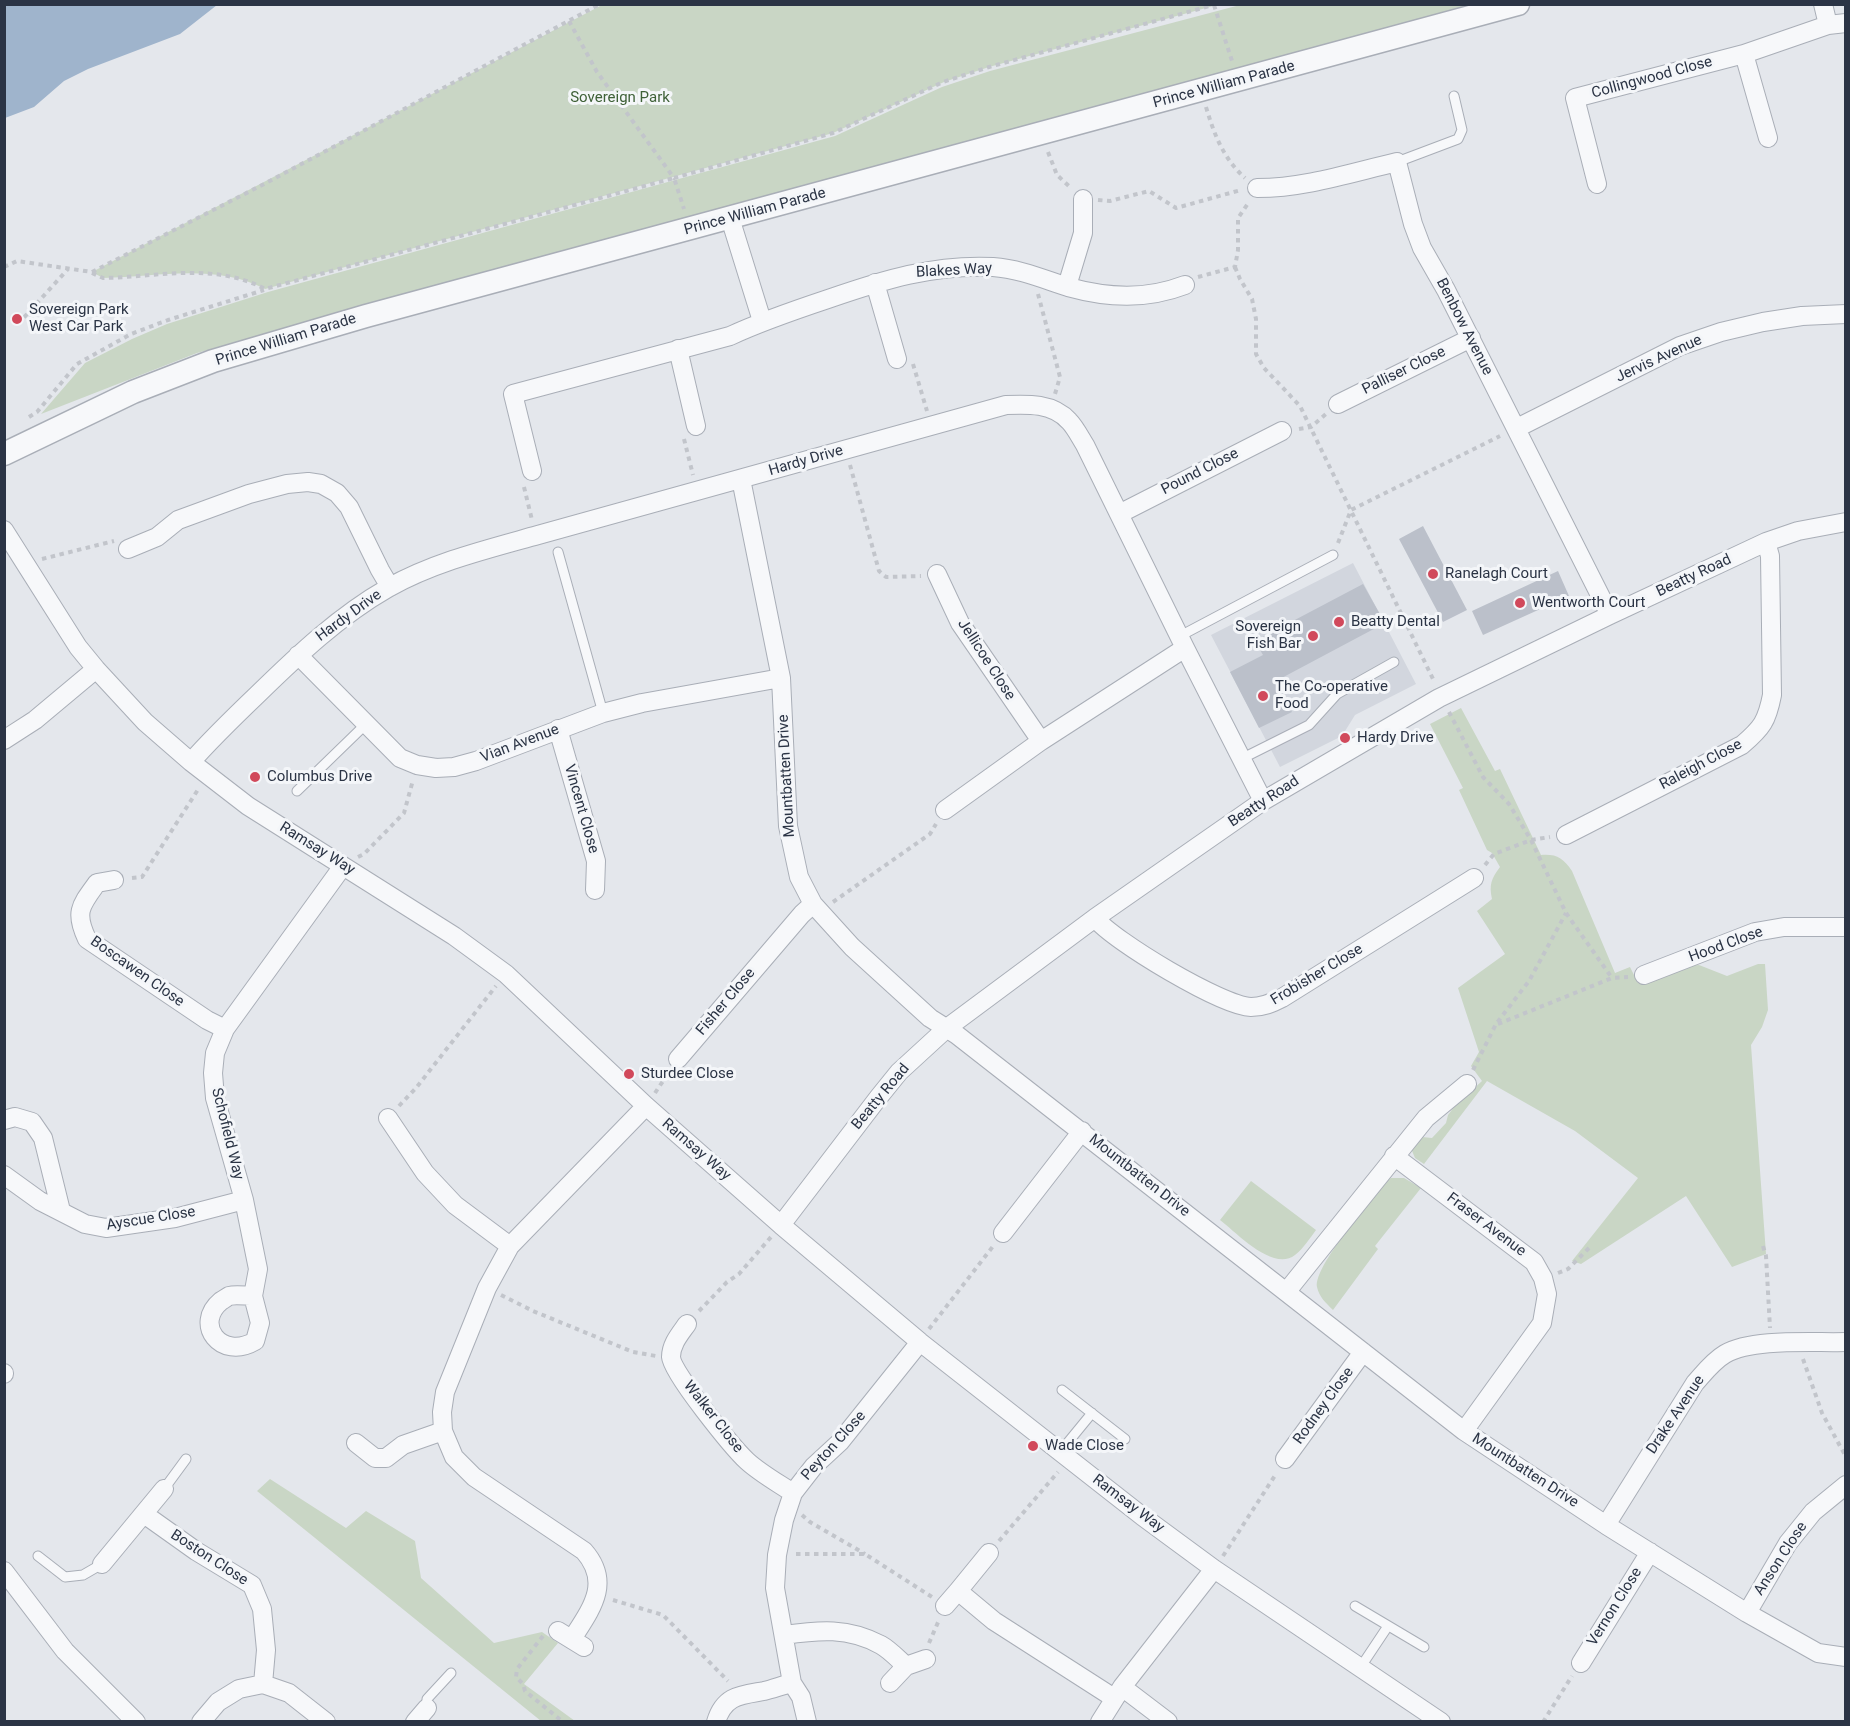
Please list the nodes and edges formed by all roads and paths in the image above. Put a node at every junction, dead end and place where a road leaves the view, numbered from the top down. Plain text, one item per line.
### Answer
1 (600, 4) edge
2 (1518, 4) edge
3 (1823, 4) edge
4 (1215, 5) edge
5 (569, 21) junction
6 (1837, 24) edge
7 (1744, 54) junction
8 (1238, 81) junction
9 (1202, 91) junction
10 (1454, 96) dead end
11 (1042, 135) junction
12 (1768, 138) dead end
13 (1397, 162) junction
14 (675, 178) junction
15 (1597, 184) dead end
16 (1257, 188) junction
17 (1083, 199) junction
18 (729, 218) junction
19 (691, 229) junction
20 (4, 267) edge
21 (1235, 267) junction
22 (69, 269) junction
23 (92, 272) junction
24 (1042, 278) junction
25 (875, 283) junction
26 (1185, 285) joint
27 (1067, 286) junction
28 (265, 290) junction
29 (1845, 314) edge
30 (762, 321) junction
31 (18, 324) dead end
32 (1470, 338) junction
33 (678, 349) junction
34 (897, 359) joint
35 (1338, 404) joint
36 (1052, 409) junction
37 (27, 418) dead end
38 (935, 425) junction
39 (696, 426) joint
40 (1311, 428) junction
41 (1517, 428) junction
42 (1282, 432) joint
43 (846, 450) junction
44 (4, 454) edge
45 (532, 471) joint
46 (741, 479) junction
47 (697, 491) junction
48 (1351, 510) junction
49 (1119, 514) junction
50 (1845, 522) edge
51 (4, 531) edge
52 (538, 535) junction
53 (1766, 542) junction
54 (128, 549) joint
55 (558, 552) dead end
56 (1333, 555) joint
57 (24, 562) junction
58 (937, 574) joint
59 (390, 587) junction
60 (1610, 615) junction
61 (1183, 642) junction
62 (297, 655) junction
63 (1394, 662) dead end
64 (96, 669) junction
65 (782, 678) junction
66 (1439, 698) junction
67 (603, 713) junction
68 (366, 724) junction
69 (558, 729) junction
70 (4, 740) edge
71 (1041, 741) junction
72 (1241, 759) junction
73 (190, 762) junction
74 (417, 765) junction
75 (208, 775) junction
76 (297, 791) dead end
77 (1263, 801) junction
78 (945, 810) joint
79 (1566, 835) joint
80 (1531, 840) junction
81 (343, 866) junction
82 (1474, 878) joint
83 (114, 880) joint
84 (595, 890) dead end
85 (816, 907) junction
86 (1566, 913) junction
87 (1095, 918) junction
88 (1845, 927) edge
89 (506, 974) junction
90 (1644, 975) joint
91 (1612, 978) junction
92 (1496, 1024) junction
93 (947, 1028) junction
94 (225, 1029) junction
95 (678, 1059) joint
96 (1467, 1084) joint
97 (646, 1106) junction
98 (388, 1118) joint
99 (4, 1120) edge
100 (1082, 1131) junction
101 (1394, 1156) junction
102 (4, 1175) edge
103 (244, 1200) junction
104 (61, 1211) junction
105 (781, 1225) junction
106 (1003, 1233) joint
107 (510, 1246) junction
108 (1591, 1246) dead end
109 (1763, 1246) dead end
110 (1543, 1278) junction
111 (487, 1288) junction
112 (1287, 1291) junction
113 (253, 1296) dead end
114 (687, 1324) joint
115 (920, 1342) junction
116 (1845, 1342) edge
117 (1770, 1343) junction
118 (1800, 1343) junction
119 (1363, 1352) junction
120 (671, 1358) junction
121 (1062, 1390) dead end
122 (1092, 1413) junction
123 (443, 1431) junction
124 (1464, 1431) junction
125 (1125, 1438) dead end
126 (356, 1443) dead end
127 (1065, 1456) junction
128 (1845, 1457) edge
129 (186, 1459) dead end
130 (1285, 1459) joint
131 (1845, 1485) edge
132 (164, 1489) joint
133 (791, 1499) junction
134 (144, 1514) junction
135 (1606, 1524) junction
136 (1650, 1552) junction
137 (988, 1553) joint
138 (865, 1554) junction
139 (777, 1555) junction
140 (38, 1556) dead end
141 (102, 1563) joint
142 (1214, 1569) junction
143 (4, 1571) edge
144 (958, 1591) junction
145 (596, 1594) junction
146 (945, 1606) junction
147 (1355, 1606) dead end
148 (1747, 1612) junction
149 (1388, 1626) junction
150 (784, 1635) junction
151 (571, 1639) joint
152 (1424, 1647) dead end
153 (1845, 1657) edge
154 (926, 1659) joint
155 (1581, 1663) joint
156 (906, 1666) junction
157 (1360, 1668) junction
158 (451, 1672) dead end
159 (792, 1683) junction
160 (890, 1683) dead end
161 (263, 1684) junction
162 (1118, 1692) junction
163 (741, 1694) junction
164 (424, 1716) edge
165 (136, 1722) edge
166 (201, 1722) edge
167 (326, 1722) edge
168 (563, 1722) edge
169 (716, 1722) edge
170 (807, 1722) edge
171 (1100, 1722) edge
172 (1168, 1722) edge
173 (1441, 1722) edge
174 (1543, 1722) edge

1 - 5 path
2 - 8 street, Prince William Parade
3 - 6 street, Collingwood Close
4 - 8 path
4 - 14 path
5 - 14 path
5 - 23 path
6 - 7 street, Collingwood Close
7 - 12 street
7 - 15 street, Collingwood Close
8 - 9 street, Prince William Parade
9 - 11 street, Prince William Parade
9 - 16 path
10 - 13 lane
11 - 17 path
11 - 18 street, Prince William Parade
13 - 16 street
13 - 32 street, Benbow Avenue
14 - 19 path
14 - 28 path
16 - 17 path
16 - 21 path
17 - 27 street
18 - 19 street, Prince William Parade
18 - 30 street
19 - 44 street, Prince William Parade
20 - 22 path
21 - 26 path
21 - 40 path
22 - 23 path
22 - 31 path
23 - 28 path
24 - 25 street, Blakes Way
24 - 27 street, Blakes Way
24 - 36 path
25 - 30 street, Blakes Way
25 - 34 street
26 - 27 street, Blakes Way
28 - 37 path
29 - 41 street, Jervis Avenue
30 - 33 street, Blakes Way
32 - 35 street, Palliser Close
32 - 41 street, Benbow Avenue
33 - 39 street
33 - 45 street, Blakes Way
34 - 38 path
35 - 40 path
36 - 38 street, Hardy Drive
36 - 49 street
38 - 43 street, Hardy Drive
39 - 47 path
40 - 42 path
40 - 48 path
41 - 48 path
41 - 60 street, Benbow Avenue
42 - 49 street, Pound Close
43 - 46 street, Hardy Drive
43 - 58 path
45 - 52 path
46 - 47 street, Hardy Drive
46 - 65 street, Mountbatten Drive
47 - 52 street, Hardy Drive
48 - 56 path
48 - 66 path
49 - 61 street
50 - 53 street, Beatty Road
51 - 57 street, Ramsay Way
52 - 59 street, Hardy Drive
53 - 60 street, Beatty Road
53 - 79 street, Raleigh Close
54 - 57 path
54 - 59 street
55 - 67 lane
56 - 61 lane
57 - 64 street, Ramsay Way
58 - 71 street, Jellicoe Close
59 - 62 street, Hardy Drive
60 - 66 street, Beatty Road
61 - 71 street
61 - 72 street
62 - 68 street, Vian Avenue
62 - 73 street, Hardy Drive
63 - 72 lane
64 - 70 street
64 - 73 street, Ramsay Way
65 - 67 street, Vian Avenue
65 - 85 street, Mountbatten Drive
66 - 77 street, Beatty Road
66 - 80 path
67 - 69 street, Vian Avenue
68 - 74 street, Vian Avenue
68 - 76 lane
69 - 74 street, Vian Avenue
69 - 84 street, Vincent Close
71 - 78 street
72 - 77 street
73 - 75 street, Ramsay Way
74 - 81 path
75 - 81 street, Ramsay Way
75 - 83 path
77 - 87 street, Beatty Road
78 - 85 path
79 - 80 path
80 - 82 path
80 - 86 path
81 - 89 street, Ramsay Way
81 - 94 street, Schofield Way
82 - 87 street, Frobisher Close
83 - 94 street, Boscawen Close
85 - 93 street, Mountbatten Drive
85 - 95 street, Fisher Close
86 - 91 path
86 - 92 path
87 - 93 street, Beatty Road
88 - 90 street, Hood Close
89 - 97 street, Ramsay Way
89 - 98 path
90 - 91 path
91 - 92 path
92 - 96 path
93 - 100 street, Mountbatten Drive
93 - 105 street, Beatty Road
94 - 103 street, Schofield Way
95 - 97 path
96 - 101 street
97 - 105 street, Ramsay Way
97 - 107 street
98 - 107 street
99 - 104 street
100 - 106 street
100 - 112 street, Mountbatten Drive
101 - 110 street, Fraser Avenue
101 - 112 street
102 - 104 street, Ayscue Close
103 - 104 street, Ayscue Close
103 - 113 street, Schofield Way
105 - 114 path
105 - 115 street, Ramsay Way
106 - 115 path
107 - 111 street
108 - 110 path
109 - 117 path
110 - 124 street
111 - 120 path
111 - 123 street
112 - 119 street, Mountbatten Drive
114 - 120 street
115 - 127 street, Ramsay Way
115 - 133 street, Peyton Close
116 - 118 street, Drake Avenue
117 - 118 street, Drake Avenue
117 - 135 street, Drake Avenue
118 - 128 path
119 - 124 street, Mountbatten Drive
119 - 130 street, Rodney Close
120 - 133 street, Walker Close
121 - 122 lane
122 - 125 lane
122 - 127 lane
123 - 126 street
123 - 145 street
124 - 135 street, Mountbatten Drive
127 - 137 path
127 - 142 street, Ramsay Way
129 - 132 lane
130 - 142 path
131 - 148 street, Anson Close
132 - 134 street
133 - 138 path
133 - 139 street, Peyton Close
134 - 141 street
134 - 161 street, Boston Close
135 - 136 street, Mountbatten Drive
136 - 148 street, Mountbatten Drive
136 - 155 street, Vernon Close
137 - 144 street
138 - 139 path
138 - 146 path
139 - 150 street, Peyton Close
140 - 141 lane
142 - 157 street, Ramsay Way
142 - 162 street
143 - 165 street
144 - 146 street
144 - 162 street
145 - 151 street
145 - 163 path
146 - 154 path
147 - 149 lane
148 - 153 street, Mountbatten Drive
149 - 152 lane
149 - 157 lane
150 - 156 street
150 - 159 street, Peyton Close
151 - 168 path
154 - 156 street
155 - 174 path
156 - 160 street
157 - 173 street, Ramsay Way
158 - 164 lane
159 - 163 street
159 - 170 street, Peyton Close
161 - 166 street
161 - 167 street
162 - 171 street
162 - 172 street
163 - 169 street

